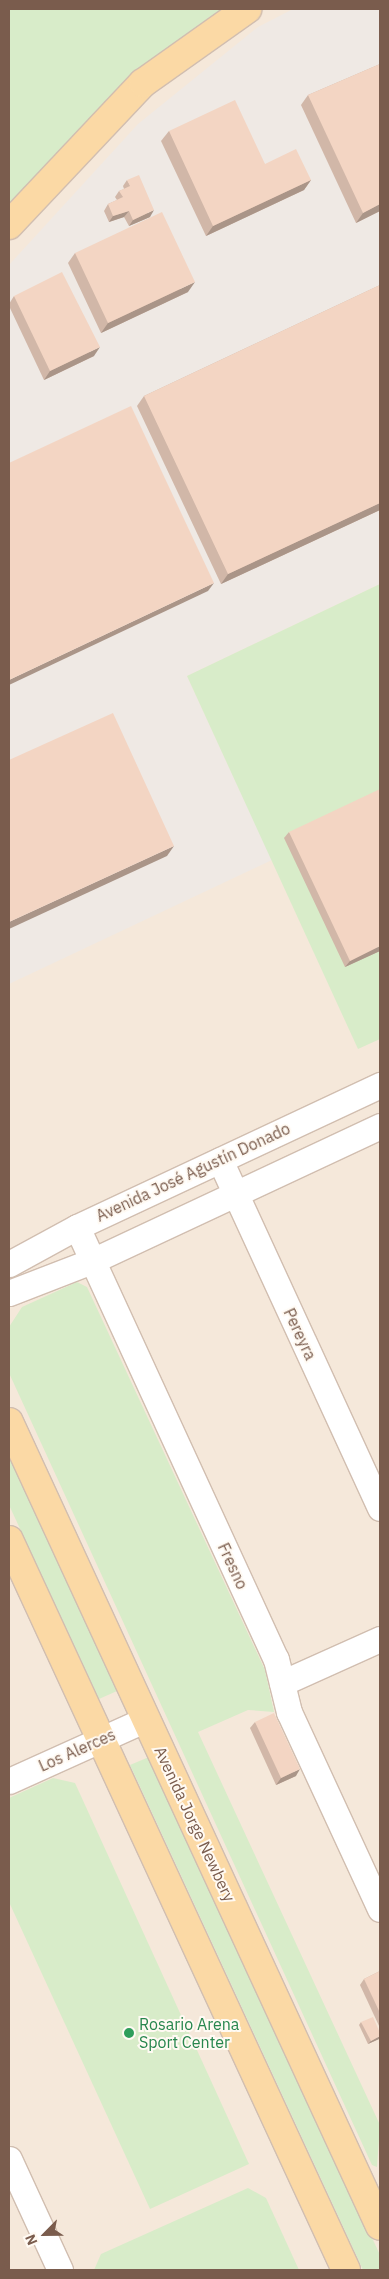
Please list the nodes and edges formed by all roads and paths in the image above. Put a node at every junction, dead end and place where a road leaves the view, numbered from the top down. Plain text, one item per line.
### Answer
1 (247, 9) edge
2 (9, 225) edge
3 (372, 1089) edge
4 (380, 1127) edge
5 (220, 1160) junction
6 (235, 1194) junction
7 (77, 1227) junction
8 (92, 1261) junction
9 (9, 1264) edge
10 (9, 1292) edge
11 (9, 1422) edge
12 (380, 1508) edge
13 (9, 1540) edge
14 (380, 1639) edge
15 (282, 1683) junction
16 (146, 1719) junction
17 (100, 1740) junction
18 (9, 1781) edge
19 (374, 1877) edge
20 (380, 1909) edge
21 (9, 2159) edge
22 (380, 2226) edge
23 (53, 2268) edge
24 (346, 2270) edge

1 - 2 main road
3 - 4 street
3 - 5 street, Avenida José Agustín Donado
4 - 6 street
5 - 6 street, Pereyra
5 - 7 street, Avenida José Agustín Donado
6 - 8 street
6 - 12 street, Pereyra
7 - 8 street, Fresno
7 - 9 street, Avenida José Agustín Donado
8 - 10 street
8 - 15 street, Fresno
11 - 16 main road, Avenida Jorge Newbery
13 - 17 main road
14 - 15 street
15 - 19 street, Fresno
16 - 17 street, Los Alerces
16 - 22 main road, Avenida Jorge Newbery
17 - 18 street, Los Alerces
17 - 24 main road
19 - 20 street, Fresno
21 - 23 street

